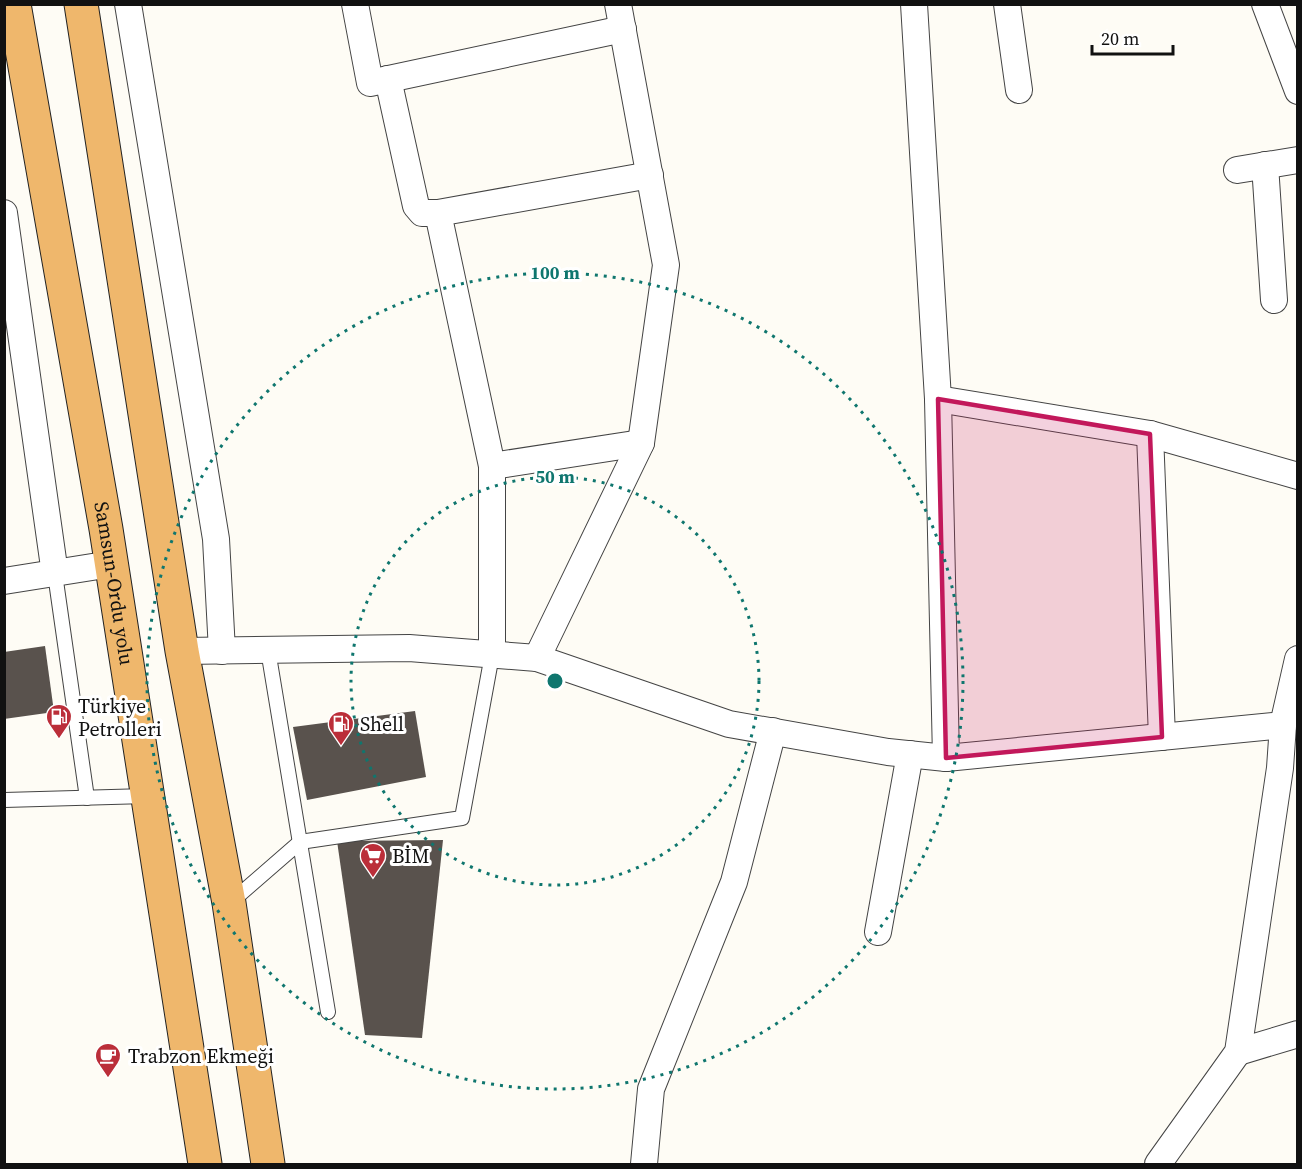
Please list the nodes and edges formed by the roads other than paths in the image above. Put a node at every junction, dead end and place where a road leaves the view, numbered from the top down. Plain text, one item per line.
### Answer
1 (14, 4) edge
2 (81, 4) edge
3 (128, 4) edge
4 (355, 4) edge
5 (914, 4) edge
6 (1007, 4) edge
7 (1265, 4) edge
8 (624, 12) edge
9 (388, 79) junction
10 (1019, 90) dead end
11 (1298, 91) edge
12 (1298, 160) edge
13 (1265, 165) junction
14 (1237, 170) dead end
15 (650, 175) junction
16 (4, 213) edge
17 (438, 213) junction
18 (1274, 300) dead end
19 (938, 399) junction
20 (1150, 434) junction
21 (641, 443) junction
22 (492, 466) junction
23 (1298, 476) edge
24 (111, 564) junction
25 (55, 574) junction
26 (4, 581) edge
27 (268, 650) junction
28 (182, 651) junction
29 (222, 651) junction
30 (492, 655) junction
31 (537, 658) junction
32 (1298, 658) edge
33 (1283, 725) junction
34 (772, 731) junction
35 (1162, 737) junction
36 (910, 754) junction
37 (946, 758) junction
38 (147, 796) junction
39 (87, 798) junction
40 (4, 800) edge
41 (300, 842) junction
42 (229, 903) junction
43 (878, 932) dead end
44 (328, 1012) dead end
45 (1298, 1034) edge
46 (1238, 1052) junction
47 (205, 1164) edge
48 (268, 1164) edge
49 (644, 1164) edge
50 (1158, 1164) edge

1 - 24 highway, Samsun-Ordu yolu
2 - 28 highway
3 - 29 street
4 - 9 street
5 - 19 street
6 - 10 street
7 - 11 street
8 - 9 street
8 - 15 street
9 - 17 street
12 - 13 street
13 - 14 street
13 - 18 street
15 - 17 street
15 - 21 street
16 - 25 street
17 - 22 street
19 - 20 street
19 - 37 street
20 - 23 street
20 - 35 street
21 - 22 street
21 - 31 street
22 - 30 street
24 - 25 street
24 - 38 highway, Samsun-Ordu yolu
25 - 26 street
25 - 39 lane
27 - 29 street
27 - 30 street
27 - 41 lane
28 - 29 street
28 - 42 highway
30 - 31 street
30 - 41 lane
31 - 34 street
32 - 33 street
33 - 35 street
33 - 46 street
34 - 36 street
34 - 49 street
35 - 37 street
36 - 37 street
36 - 43 street
38 - 39 lane
38 - 47 highway, Samsun-Ordu yolu
39 - 40 lane
41 - 42 lane
41 - 44 lane
42 - 48 highway
45 - 46 street
46 - 50 street

